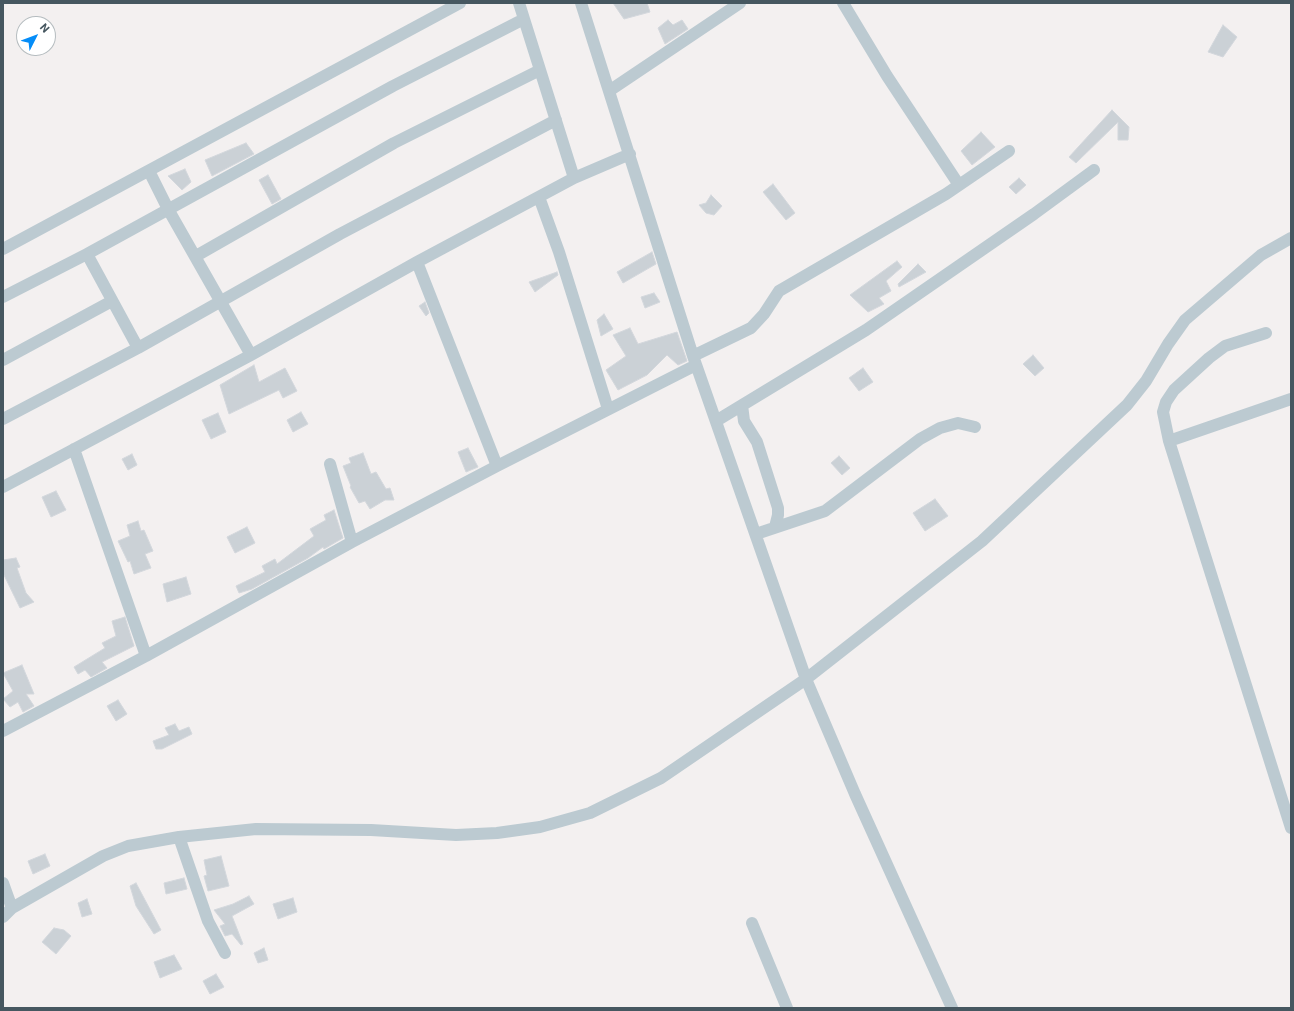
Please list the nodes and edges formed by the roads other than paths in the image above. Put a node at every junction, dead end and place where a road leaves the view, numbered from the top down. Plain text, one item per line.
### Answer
1 (460, 3) edge
2 (519, 3) edge
3 (581, 3) edge
4 (740, 3) edge
5 (843, 3) edge
6 (524, 19) junction
7 (540, 70) junction
8 (609, 92) junction
9 (556, 120) junction
10 (1009, 151) dead end
11 (630, 154) junction
12 (1094, 170) dead end
13 (149, 171) junction
14 (574, 178) junction
15 (959, 185) junction
16 (539, 197) junction
17 (168, 209) junction
18 (1291, 238) edge
19 (3, 249) edge
20 (87, 254) junction
21 (196, 256) junction
22 (417, 262) junction
23 (3, 297) edge
24 (112, 301) junction
25 (222, 301) junction
26 (1266, 333) dead end
27 (138, 348) junction
28 (251, 355) junction
29 (3, 360) edge
30 (695, 360) junction
31 (1291, 399) edge
32 (742, 405) junction
33 (608, 409) junction
34 (3, 419) edge
35 (716, 421) junction
36 (975, 427) dead end
37 (1169, 441) junction
38 (74, 449) junction
39 (330, 464) dead end
40 (498, 466) junction
41 (3, 487) edge
42 (775, 527) junction
43 (756, 534) junction
44 (352, 542) junction
45 (146, 656) junction
46 (806, 679) junction
47 (3, 731) edge
48 (1290, 821) edge
49 (179, 837) junction
50 (3, 883) edge
51 (12, 908) junction
52 (3, 917) edge
53 (752, 923) dead end
54 (225, 953) dead end
55 (787, 1008) edge
56 (952, 1008) edge

1 - 13 street
2 - 6 street
3 - 8 street
4 - 8 street
5 - 15 street
6 - 7 street
6 - 17 street
7 - 9 street
7 - 21 street
8 - 11 street
9 - 14 street
9 - 25 street
10 - 15 street
11 - 14 street
11 - 30 street
12 - 32 street
13 - 17 street
13 - 19 street
14 - 16 street
15 - 30 street
16 - 22 street
16 - 33 street
17 - 20 street
17 - 21 street
18 - 46 street
20 - 23 street
20 - 24 street
21 - 25 street
22 - 28 street
22 - 40 street
24 - 27 street
24 - 29 street
25 - 27 street
25 - 28 street
26 - 37 street
27 - 34 street
28 - 38 street
30 - 33 street
30 - 35 street
31 - 37 street
32 - 35 street
32 - 42 street
33 - 40 street
35 - 43 street
36 - 42 street
37 - 48 street
38 - 41 street
38 - 45 street
39 - 44 street
40 - 44 street
42 - 43 street
43 - 46 street
44 - 45 street
45 - 47 street
46 - 49 street
46 - 56 street
49 - 51 street
49 - 54 street
50 - 51 street
51 - 52 street
53 - 55 street

